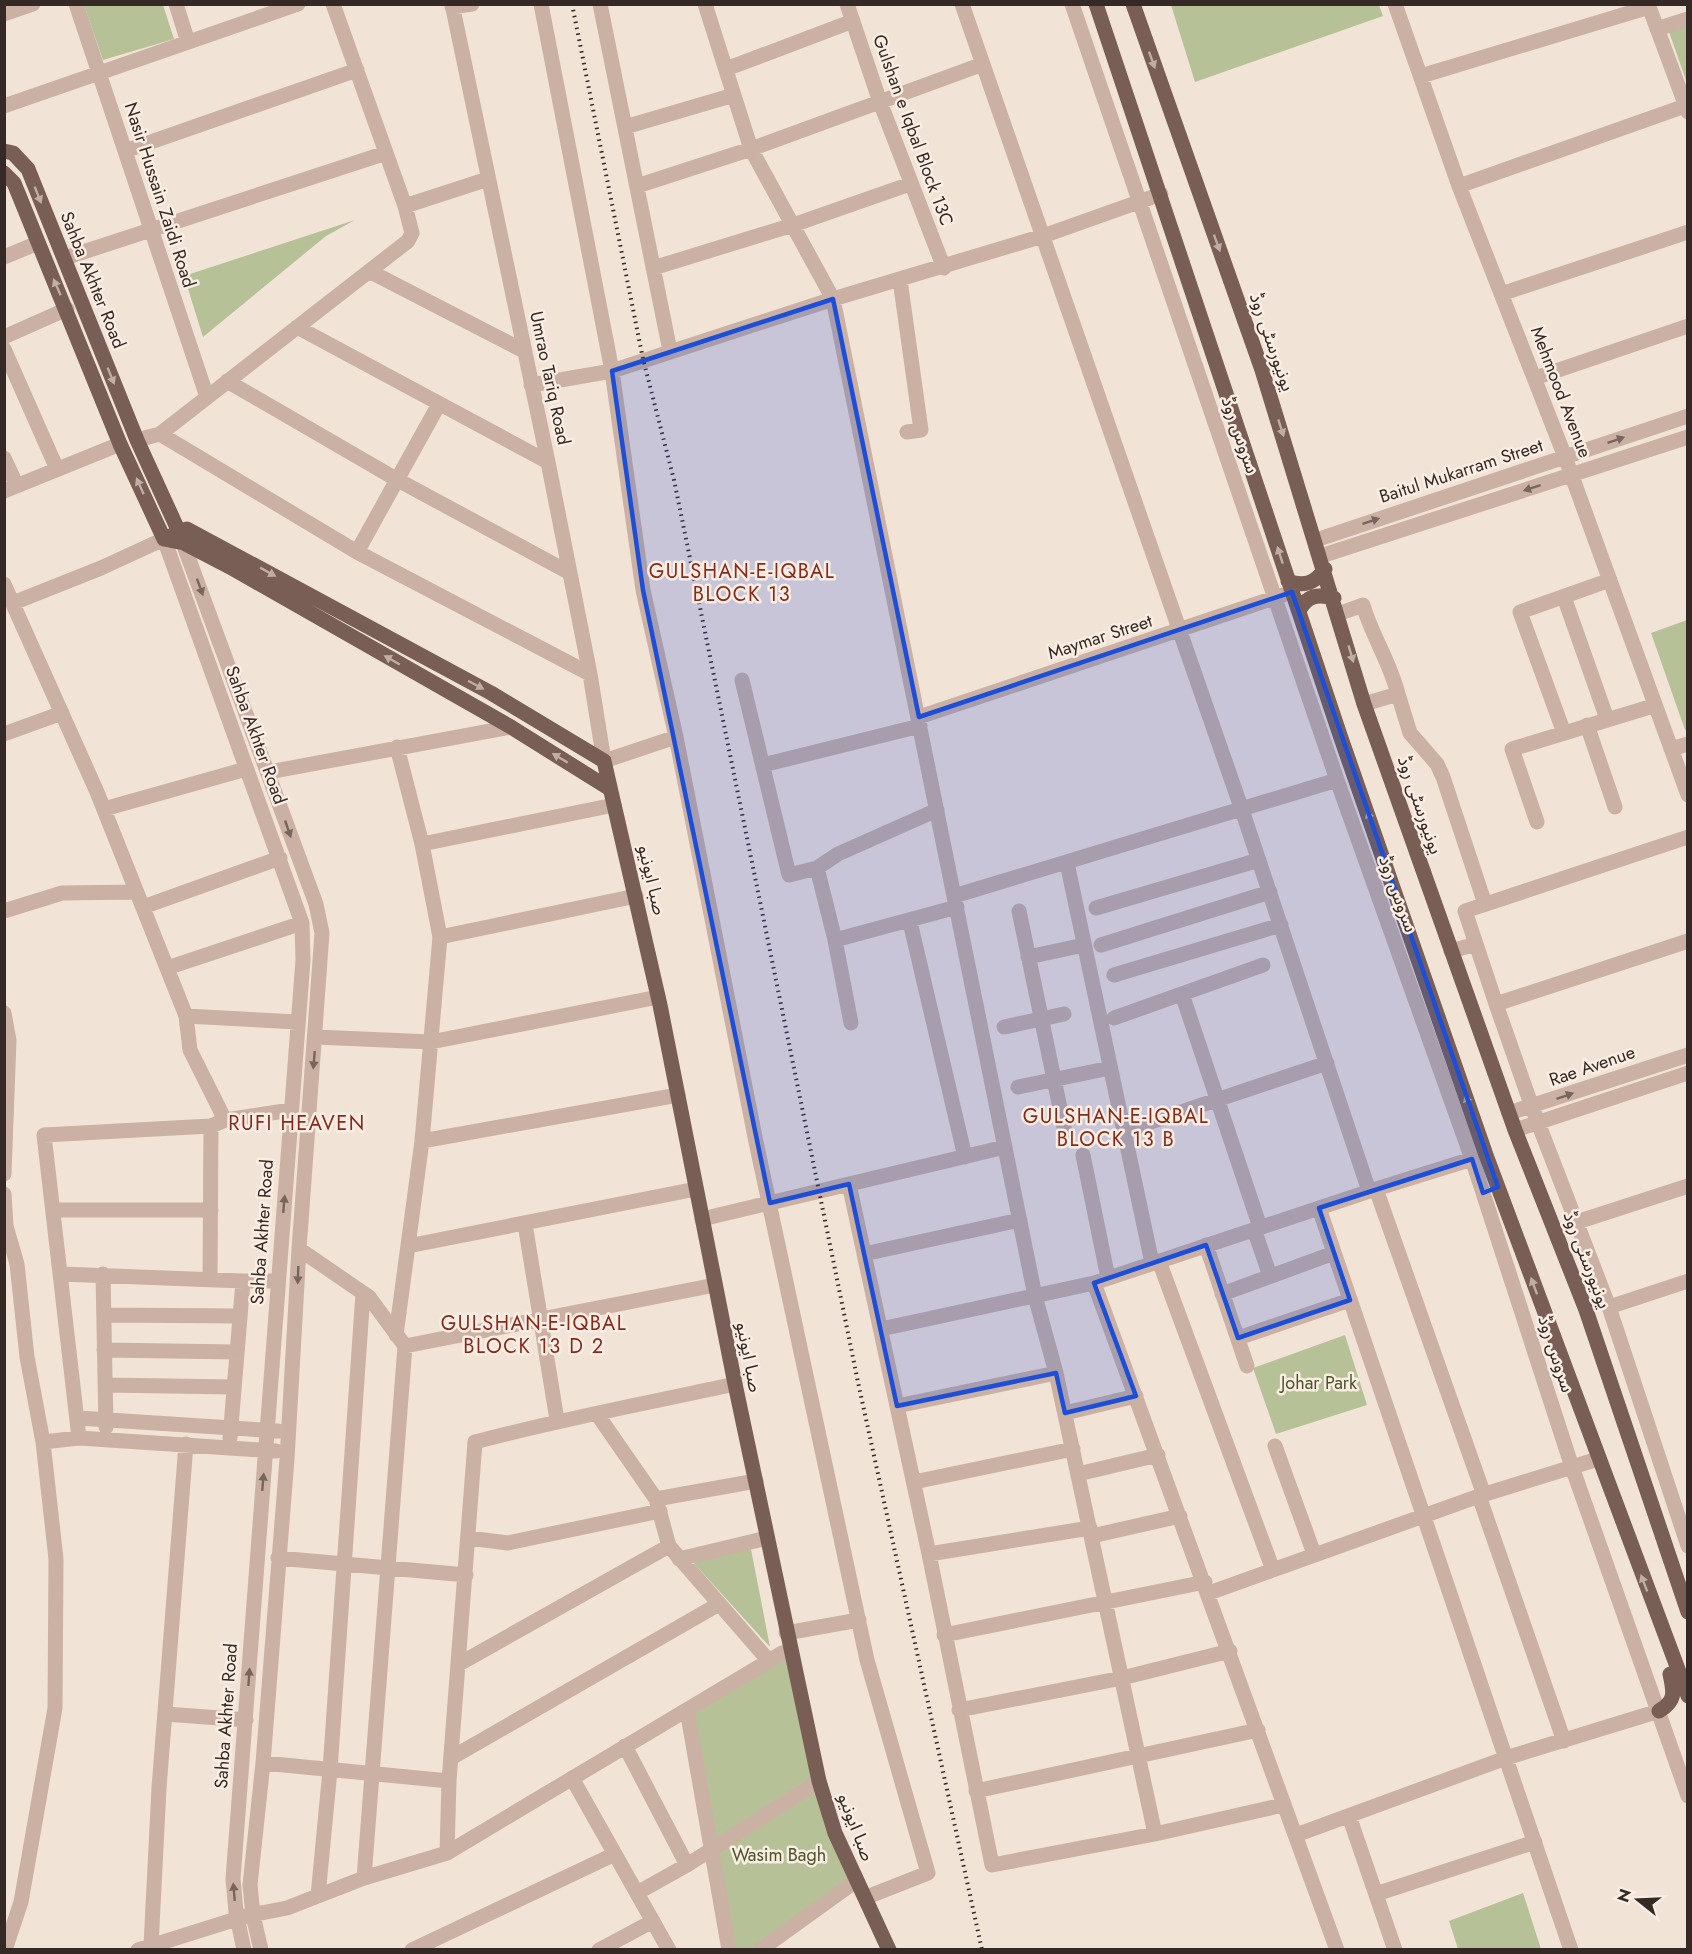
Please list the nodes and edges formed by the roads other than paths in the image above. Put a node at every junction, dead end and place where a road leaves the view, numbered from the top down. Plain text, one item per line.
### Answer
1 (33, 4) edge
2 (76, 4) edge
3 (176, 4) edge
4 (298, 4) edge
5 (333, 4) edge
6 (472, 4) edge
7 (541, 4) edge
8 (600, 4) edge
9 (705, 4) edge
10 (847, 4) edge
11 (962, 4) edge
12 (1072, 4) edge
13 (1096, 4) edge
14 (1133, 4) edge
15 (1395, 4) edge
16 (452, 6) edge
17 (1648, 6) edge
18 (4, 14) edge
19 (1688, 19) edge
20 (853, 21) junction
21 (1657, 29) junction
22 (188, 42) junction
23 (983, 64) junction
24 (726, 69) junction
25 (357, 70) junction
26 (99, 72) junction
27 (1421, 76) junction
28 (734, 95) junction
29 (880, 102) junction
30 (4, 106) edge
31 (1686, 109) edge
32 (625, 127) junction
33 (751, 149) junction
34 (4, 151) edge
35 (125, 151) junction
36 (386, 153) junction
37 (488, 179) junction
38 (8, 181) edge
39 (910, 184) junction
40 (637, 186) junction
41 (1459, 186) junction
42 (1161, 194) junction
43 (1138, 201) junction
44 (405, 206) junction
45 (793, 225) junction
46 (151, 230) junction
47 (1688, 232) edge
48 (1043, 236) junction
49 (38, 243) junction
50 (4, 257) edge
51 (65, 258) junction
52 (653, 268) junction
53 (944, 268) junction
54 (369, 271) junction
55 (900, 280) junction
56 (1502, 294) junction
57 (833, 299) junction
58 (67, 309) junction
59 (1688, 326) edge
60 (297, 327) junction
61 (4, 338) edge
62 (4, 349) edge
63 (524, 351) junction
64 (670, 351) junction
65 (612, 371) junction
66 (1535, 378) junction
67 (227, 381) junction
68 (531, 385) junction
69 (207, 397) junction
70 (439, 404) junction
71 (1688, 416) edge
72 (907, 432) dead end
73 (160, 434) junction
74 (1688, 437) edge
75 (137, 440) junction
76 (120, 444) junction
77 (1565, 457) junction
78 (4, 458) edge
79 (548, 462) junction
80 (57, 469) junction
81 (1572, 476) junction
82 (396, 479) junction
83 (10, 489) edge
84 (181, 537) junction
85 (164, 540) junction
86 (1316, 540) junction
87 (357, 552) junction
88 (233, 561) junction
89 (1323, 563) junction
90 (570, 573) junction
91 (1610, 580) junction
92 (4, 584) edge
93 (1290, 587) junction
94 (1564, 597) junction
95 (1276, 598) junction
96 (1334, 598) junction
97 (13, 603) junction
98 (1299, 611) junction
99 (1338, 614) junction
100 (1179, 631) junction
101 (590, 674) junction
102 (742, 680) dead end
103 (1398, 694) junction
104 (1364, 704) junction
105 (1653, 706) junction
106 (62, 713) junction
107 (1608, 719) junction
108 (920, 721) junction
109 (1587, 725) junction
110 (510, 727) junction
111 (1564, 733) junction
112 (4, 734) edge
113 (676, 737) junction
114 (1341, 738) junction
115 (1325, 744) junction
116 (1688, 744) edge
117 (398, 747) junction
118 (1671, 749) junction
119 (604, 761) junction
120 (762, 765) junction
121 (246, 769) junction
122 (269, 772) junction
123 (1336, 780) junction
124 (610, 789) junction
125 (1688, 795) edge
126 (614, 805) junction
127 (1615, 807) dead end
128 (104, 808) junction
129 (937, 810) junction
130 (1242, 810) junction
131 (1537, 822) dead end
132 (1688, 837) edge
133 (422, 844) junction
134 (280, 858) junction
135 (1259, 860) junction
136 (1066, 863) junction
137 (817, 868) junction
138 (137, 892) junction
139 (1270, 892) junction
140 (636, 896) junction
141 (955, 902) junction
142 (1485, 904) junction
143 (143, 907) junction
144 (1096, 908) dead end
145 (4, 911) edge
146 (1019, 911) dead end
147 (910, 922) junction
148 (302, 923) junction
149 (1281, 926) junction
150 (440, 937) junction
151 (835, 940) junction
152 (1688, 941) edge
153 (1476, 944) junction
154 (1084, 945) junction
155 (1101, 945) dead end
156 (1451, 951) junction
157 (1028, 957) junction
158 (1263, 965) dead end
159 (167, 968) junction
160 (1114, 975) dead end
161 (1182, 994) junction
162 (658, 997) junction
163 (1496, 1004) junction
164 (4, 1013) edge
165 (1064, 1014) dead end
166 (186, 1016) junction
167 (1114, 1018) dead end
168 (1041, 1019) junction
169 (298, 1022) junction
170 (851, 1023) dead end
171 (1004, 1027) dead end
172 (316, 1037) junction
173 (431, 1042) junction
174 (1688, 1054) edge
175 (1327, 1063) junction
176 (1110, 1068) junction
177 (1688, 1073) edge
178 (1054, 1080) junction
179 (1018, 1087) dead end
180 (678, 1095) junction
181 (1217, 1100) junction
182 (1532, 1107) junction
183 (291, 1110) junction
184 (1509, 1113) junction
185 (218, 1123) junction
186 (1538, 1123) junction
187 (1515, 1130) junction
188 (1124, 1131) junction
189 (1065, 1132) dead end
190 (422, 1141) junction
191 (1005, 1147) junction
192 (1083, 1155) dead end
193 (965, 1156) junction
194 (1472, 1160) junction
195 (4, 1174) edge
196 (849, 1184) junction
197 (1688, 1186) edge
198 (1498, 1187) junction
199 (696, 1190) junction
200 (1373, 1190) junction
201 (1483, 1193) junction
202 (4, 1194) edge
203 (770, 1203) junction
204 (1319, 1208) junction
205 (53, 1210) junction
206 (212, 1210) junction
207 (702, 1219) junction
208 (1020, 1220) junction
209 (1577, 1222) junction
210 (525, 1224) junction
211 (1257, 1228) junction
212 (1206, 1245) junction
213 (408, 1246) junction
214 (299, 1249) junction
215 (1334, 1253) junction
216 (864, 1254) junction
217 (1156, 1262) junction
218 (61, 1274) junction
219 (104, 1274) junction
220 (1270, 1276) junction
221 (210, 1280) junction
222 (1101, 1280) junction
223 (243, 1281) junction
224 (278, 1281) junction
225 (1688, 1281) edge
226 (715, 1285) junction
227 (363, 1293) junction
228 (1222, 1294) junction
229 (1035, 1296) junction
230 (1350, 1300) junction
231 (1609, 1307) junction
232 (104, 1315) junction
233 (240, 1316) junction
234 (543, 1321) junction
235 (880, 1329) junction
236 (1238, 1338) junction
237 (400, 1340) junction
238 (104, 1350) junction
239 (237, 1352) junction
240 (1247, 1366) dead end
241 (1056, 1373) junction
242 (1633, 1381) junction
243 (735, 1384) junction
244 (105, 1385) junction
245 (1612, 1387) junction
246 (234, 1388) junction
247 (1136, 1396) junction
248 (897, 1406) junction
249 (1065, 1413) junction
250 (597, 1414) junction
251 (78, 1418) junction
252 (105, 1420) junction
253 (557, 1420) junction
254 (231, 1428) junction
255 (268, 1430) junction
256 (289, 1432) junction
257 (79, 1438) junction
258 (106, 1439) junction
259 (43, 1442) junction
260 (186, 1444) junction
261 (229, 1446) junction
262 (1275, 1446) dead end
263 (1073, 1449) junction
264 (267, 1450) junction
265 (287, 1453) junction
266 (1158, 1455) junction
267 (1598, 1460) junction
268 (1660, 1461) junction
269 (1572, 1467) junction
270 (1639, 1468) junction
271 (1078, 1474) junction
272 (756, 1481) junction
273 (914, 1482) junction
274 (1481, 1496) junction
275 (658, 1505) junction
276 (1180, 1516) junction
277 (1424, 1516) junction
278 (1091, 1532) junction
279 (767, 1538) junction
280 (468, 1539) junction
281 (669, 1546) junction
282 (1688, 1546) edge
283 (930, 1554) junction
284 (1314, 1554) junction
285 (278, 1558) junction
286 (679, 1559) junction
287 (344, 1566) junction
288 (388, 1570) junction
289 (1273, 1570) junction
290 (466, 1575) junction
291 (1207, 1587) junction
292 (1106, 1602) junction
293 (719, 1604) junction
294 (1688, 1612) edge
295 (1657, 1617) junction
296 (859, 1620) junction
297 (786, 1633) junction
298 (944, 1635) junction
299 (790, 1651) junction
300 (1230, 1652) junction
301 (769, 1661) junction
302 (459, 1664) junction
303 (1122, 1678) junction
304 (1688, 1696) edge
305 (687, 1710) junction
306 (959, 1710) junction
307 (1659, 1711) junction
308 (166, 1714) junction
309 (246, 1720) junction
310 (1258, 1730) junction
311 (1564, 1741) junction
312 (625, 1746) junction
313 (1139, 1756) junction
314 (451, 1758) junction
315 (1506, 1758) junction
316 (263, 1763) junction
317 (330, 1770) junction
318 (372, 1774) junction
319 (572, 1778) junction
320 (449, 1781) junction
321 (819, 1781) junction
322 (976, 1791) junction
323 (1688, 1796) edge
324 (1283, 1804) junction
325 (1348, 1816) junction
326 (1155, 1834) junction
327 (1296, 1835) junction
328 (1535, 1842) junction
329 (712, 1849) junction
330 (447, 1853) junction
331 (615, 1854) junction
332 (687, 1865) junction
333 (364, 1878) junction
334 (856, 1881) junction
335 (637, 1893) junction
336 (1376, 1894) junction
337 (318, 1896) junction
338 (867, 1897) junction
339 (253, 1915) junction
340 (237, 1919) junction
341 (653, 1921) junction
342 (189, 1934) junction
343 (145, 1948) edge
344 (5, 1950) edge
345 (192, 1950) edge
346 (244, 1950) edge
347 (261, 1950) edge
348 (412, 1950) edge
349 (600, 1950) edge
350 (669, 1950) edge
351 (729, 1950) edge
352 (760, 1950) edge
353 (889, 1950) edge
354 (1337, 1950) edge
355 (1395, 1950) edge
356 (1571, 1950) edge

1 - 18 street
2 - 26 street, Nasir Hussain Zaidi Road
3 - 22 street
4 - 22 street
5 - 25 street
6 - 16 street
7 - 65 street
8 - 32 street
9 - 24 street
10 - 20 street, Gulshan e Iqbal Block 13C
11 - 23 street
12 - 43 street, سروس روڈ
13 - 42 main road
14 -> 86 main road, یونیورسٹی روڈ
15 - 27 street, Mehmood Avenue
16 - 37 street, Umrao Tariq Road
17 - 21 street
17 - 27 street
19 - 21 street
20 - 24 street
20 - 29 street, Gulshan e Iqbal Block 13C
21 - 31 street
22 - 26 street
23 - 29 street
23 - 48 street
24 - 28 street
25 - 35 street
25 - 36 street
26 - 30 street
26 - 35 street, Nasir Hussain Zaidi Road
27 - 41 street, Mehmood Avenue
28 - 32 street
28 - 33 street
29 - 33 street
29 - 39 street, Gulshan e Iqbal Block 13C
31 - 41 street
32 - 40 street
33 - 40 street
33 - 45 street
34 -> 51 main road, Sahba Akhter Road
35 - 46 street, Nasir Hussain Zaidi Road
36 - 44 street
36 - 46 street
37 - 44 street
37 - 63 street, Umrao Tariq Road
38 - 49 main road, Sahba Akhter Road
39 - 45 street
39 - 53 street, Gulshan e Iqbal Block 13C
40 - 52 street
41 - 56 street, Mehmood Avenue
42 - 43 street
93 -> 42 main road
43 - 48 street
43 - 95 street, سروس روڈ
44 - 54 street
45 - 52 street
45 - 57 street
46 - 51 street
46 - 69 street, Nasir Hussain Zaidi Road
47 - 56 street
48 - 53 street
48 - 100 street
49 - 50 street
58 -> 49 main road, Sahba Akhter Road
51 -> 75 main road, Sahba Akhter Road
52 - 64 street
53 - 55 street
54 - 60 street
54 - 63 street
55 - 57 street
55 - 72 street
56 - 66 street, Mehmood Avenue
57 - 64 street
57 - 108 street
58 - 61 street
58 - 76 main road, Sahba Akhter Road
59 - 66 street
60 - 67 street
60 - 70 street
62 - 80 street
63 - 68 street, Umrao Tariq Road
64 - 65 street
65 - 68 street
65 - 113 street
66 - 77 street, Mehmood Avenue
67 - 69 street
67 - 82 street
68 - 79 street, Umrao Tariq Road
69 - 73 street
70 - 79 street
70 - 82 street
77 -> 71 street, Baitul Mukarram Street
73 - 75 street
73 - 87 street
74 - 81 street
75 - 84 main road, Sahba Akhter Road
76 - 80 street
85 -> 76 main road, Sahba Akhter Road
77 - 81 street, Mehmood Avenue
86 -> 77 street, Baitul Mukarram Street
78 - 83 street
79 - 90 street, Umrao Tariq Road
80 - 83 street
81 -> 89 street
81 - 91 street, Mehmood Avenue
82 - 87 street
82 - 90 street
84 - 85 main road
84 - 88 main road
84 -> 122 street, Sahba Akhter Road
85 - 97 street
85 - 121 street, Sahba Akhter Road
86 - 89 main road, یونیورسٹی روڈ
87 - 101 street
110 -> 88 main road
88 -> 119 main road
89 - 93 main road
89 - 96 main road, یونیورسٹی روڈ
90 - 101 street, Umrao Tariq Road
91 - 94 street
91 - 105 street, Mehmood Avenue
92 - 97 street
93 - 95 street, Maymar Street
93 - 98 main road
94 - 107 street
94 - 111 street
95 - 100 street, Maymar Street
95 - 115 street, سروس روڈ
96 - 98 main road
96 - 99 main road, یونیورسٹی روڈ
97 - 106 street
98 - 114 main road
99 - 103 street
99 -> 104 main road, یونیورسٹی روڈ
100 - 108 street, Maymar Street
100 - 130 street
101 - 119 street, Umrao Tariq Road
102 - 120 street
103 - 104 street
103 - 142 street
104 - 156 main road, یونیورسٹی روڈ
105 - 107 street
105 - 118 street, Mehmood Avenue
106 - 112 street
106 - 128 street
107 - 109 street
108 - 120 street, Maymar Street
108 - 129 street
109 - 111 street
109 - 127 street
110 - 117 street
124 -> 110 main road
111 - 131 street
113 - 119 street
113 - 203 street
114 - 115 street
198 -> 114 main road
115 - 123 street, سروس روڈ
116 - 118 street
117 - 122 street
117 - 133 street
118 - 125 street, Mehmood Avenue
119 - 124 main road, صبا ایونیو
120 - 137 street
121 - 128 street
121 - 134 street, Sahba Akhter Road
122 -> 172 street, Sahba Akhter Road
123 - 130 street
123 - 194 street, سروس روڈ
124 - 126 main road, صبا ایونیو
126 - 133 street
126 - 140 main road, صبا ایونیو
128 - 138 street
129 - 137 street
129 - 141 street
130 - 135 street
130 - 136 street
132 - 142 street
133 - 150 street
134 - 143 street
134 - 148 street, Sahba Akhter Road
135 - 139 street
135 - 144 street
136 - 141 street
136 - 154 street
137 - 151 street
138 - 143 street
138 - 145 street
139 - 149 street
139 - 155 street
140 - 150 street
140 - 162 main road, صبا ایونیو
141 - 147 street
141 - 191 street
142 - 153 street
143 - 159 street
146 - 157 street
147 - 151 street
147 - 193 street
148 - 159 street
148 - 169 street, Sahba Akhter Road
149 - 160 street
149 - 175 street
150 - 173 street
151 - 170 street
152 - 163 street
153 - 156 street
153 - 163 street
154 - 157 street
154 - 176 street
156 - 184 main road, یونیورسٹی روڈ
157 - 168 street
158 - 161 street
159 - 166 street
161 - 167 street
161 - 181 street
162 - 173 street
162 - 180 main road, صبا ایونیو
163 - 182 street
164 - 195 street
165 - 168 street
166 - 169 street
166 - 185 street
168 - 171 street
168 - 178 street
169 - 183 street, Sahba Akhter Road
172 - 173 street
172 -> 214 street, Sahba Akhter Road
173 - 190 street
182 -> 174 street, Rae Avenue
175 - 181 street
175 - 200 street
176 - 178 street
176 - 188 street
177 - 186 street, Rae Avenue
178 - 179 street
178 - 189 street
180 - 190 street
180 - 199 main road, صبا ایونیو
181 - 188 street
181 - 211 street
182 - 184 street, Rae Avenue
182 - 186 street
183 - 185 street
224 -> 183 street, Sahba Akhter Road
184 - 187 main road, یونیورسٹی روڈ
185 - 205 street
185 - 206 street
186 - 187 street, Rae Avenue
186 - 209 street
187 - 245 main road, یونیورسٹی روڈ
188 - 217 street
190 - 213 street
191 - 193 street
191 - 208 street
192 - 222 street
193 - 196 street
194 - 200 street
194 - 201 street, سروس روڈ
196 - 203 street
196 - 216 street
197 - 209 street
198 - 201 street
267 -> 198 main road
199 - 207 main road, صبا ایونیو
199 - 210 street
200 - 204 street
200 - 274 street
201 - 269 street, سروس روڈ
202 - 259 street
203 - 207 street
203 - 296 street
204 - 211 street
204 - 215 street
205 - 206 street
205 - 218 street
206 - 221 street
207 - 226 main road, صبا ایونیو
208 - 216 street
208 - 229 street
209 - 231 street
210 - 213 street
210 - 234 street
211 - 212 street
211 - 220 street
212 - 217 street
212 - 228 street
213 - 237 street
214 - 227 street
214 -> 256 street, Sahba Akhter Road
215 - 220 street
215 - 230 street
216 - 235 street
217 - 222 street
217 - 289 street
218 - 219 street
218 - 251 street
219 - 221 street
219 - 232 street
220 - 228 street
221 - 223 street
222 - 229 street
222 - 247 street
223 - 224 street
223 - 233 street
224 - 255 street, Sahba Akhter Road
225 - 231 street
226 - 234 street
226 - 243 main road, صبا ایونیو
227 - 237 street
227 - 287 street
228 - 236 street
229 - 235 street
229 - 241 street
230 - 236 street
230 - 277 street
231 - 242 street
232 - 233 street
232 - 238 street
233 - 239 street
234 - 237 street
234 - 253 street
235 - 248 street
236 - 240 street
237 - 288 street
238 - 239 street
238 - 244 street
239 - 246 street
241 - 248 street
241 - 249 street
242 - 245 street
242 - 268 street
243 - 250 street
243 - 272 main road, صبا ایونیو
244 - 246 street
244 - 252 street
245 - 270 main road, یونیورسٹی روڈ
246 - 254 street
247 - 249 street
247 - 266 street
248 - 273 street
249 - 263 street
250 - 253 street
250 - 275 street
251 - 252 street
251 - 257 street
252 - 254 street
252 - 258 street
253 - 280 street
254 - 255 street
254 - 261 street
255 - 256 street
255 - 264 street, Sahba Akhter Road
256 - 265 street, Sahba Akhter Road
257 - 258 street
257 - 259 street
258 - 260 street
259 - 344 street
260 - 261 street
260 - 308 street
261 - 264 street
262 - 284 street
263 - 271 street
263 - 273 street
264 - 265 street
309 -> 264 street, Sahba Akhter Road
265 - 285 street, Sahba Akhter Road
266 - 271 street
266 - 276 street
267 - 269 street
295 -> 267 main road
268 - 270 street
268 - 282 street
269 - 274 street
269 - 307 street, سروس روڈ
270 - 294 main road, یونیورسٹی روڈ
271 - 278 street
272 - 275 street
272 - 279 main road, صبا ایونیو
273 - 283 street
274 - 277 street
274 - 311 street
275 - 280 street
275 - 281 street
276 - 278 street
276 - 291 street
277 - 284 street
277 - 315 street
278 - 283 street
278 - 292 street
279 - 286 street
279 - 297 main road, صبا ایونیو
280 - 290 street
281 - 286 street
281 - 302 street
283 - 298 street
284 - 289 street
285 - 287 street
285 - 316 street, Sahba Akhter Road
286 - 293 street
287 - 288 street
287 - 317 street
288 - 290 street
288 - 318 street
289 - 291 street
290 - 302 street
291 - 292 street
291 - 300 street
292 - 298 street
292 - 303 street
293 - 301 street
293 - 314 street
295 - 304 main road
295 - 307 main road
296 - 297 street
296 - 338 street
297 - 299 main road, صبا ایونیو
298 - 306 street
299 - 301 street
299 - 321 main road, صبا ایونیو
300 - 303 street
300 - 310 street
301 - 305 street
302 - 314 street
303 - 306 street
303 - 313 street
305 - 312 street
305 - 329 street
306 - 322 street
307 - 311 street
307 - 323 street, سروس روڈ
308 - 309 street
308 - 343 street
340 -> 309 street, Sahba Akhter Road
310 - 313 street
310 - 324 street
311 - 315 street
312 - 319 street
312 - 332 street
313 - 322 street
313 - 326 street
314 - 320 street
315 - 325 street
315 - 328 street
316 - 317 street
316 - 339 street, Sahba Akhter Road
317 - 318 street
317 - 337 street
318 - 320 street
318 - 333 street
319 - 330 street
319 - 331 street
320 - 330 street
321 - 329 street
321 - 334 main road, صبا ایونیو
322 - 326 street
324 - 326 street
324 - 327 street
325 - 327 street
325 - 336 street
327 - 354 street
328 - 336 street
328 - 356 street
329 - 332 street
329 - 351 street
330 - 333 street
331 - 335 street
331 - 348 street
332 - 335 street
333 - 337 street
334 - 338 main road, صبا ایونیو
334 - 352 street
335 - 341 street
336 - 355 street
337 - 339 street
338 - 353 main road, صبا ایونیو
339 - 340 street
339 - 347 street, Sahba Akhter Road
340 - 342 street
340 - 346 street, Sahba Akhter Road
341 - 349 street
341 - 350 street
342 - 343 street
342 - 345 street

